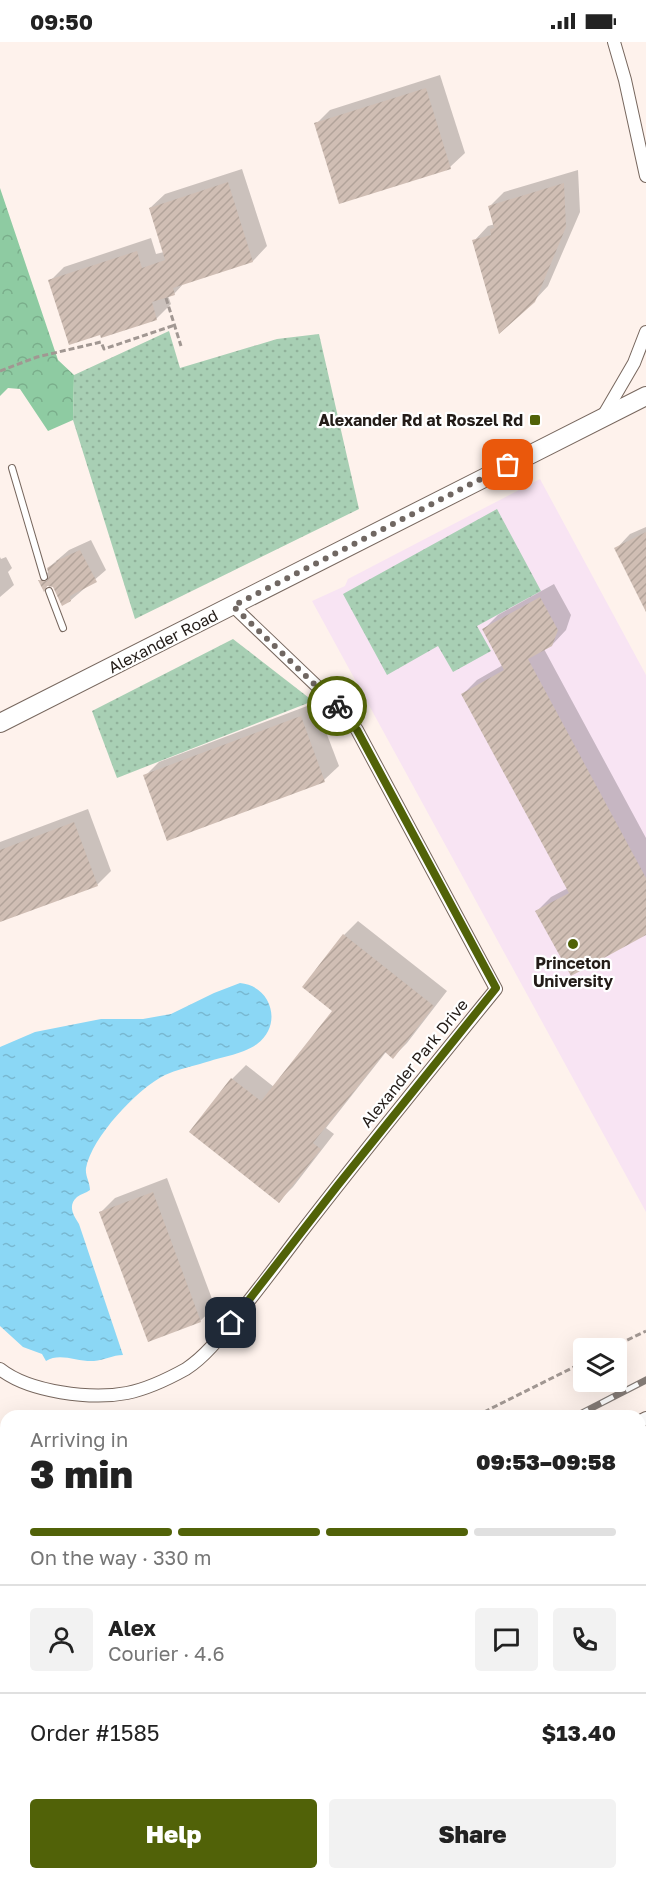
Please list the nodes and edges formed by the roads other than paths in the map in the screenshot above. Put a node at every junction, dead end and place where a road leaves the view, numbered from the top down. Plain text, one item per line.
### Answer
1 (614, 42) edge
2 (646, 176) edge
3 (646, 332) edge
4 (646, 396) edge
5 (602, 418) junction
6 (12, 468) dead end
7 (44, 578) dead end
8 (49, 591) dead end
9 (233, 606) junction
10 (63, 628) dead end
11 (0, 723) edge
12 (0, 1369) edge

1 - 2 street
3 - 5 street
4 - 5 street, Alexander Road
5 - 9 street, Alexander Road
6 - 7 lane
8 - 10 lane
9 - 11 street, Alexander Road
9 - 12 street, Alexander Park Drive

